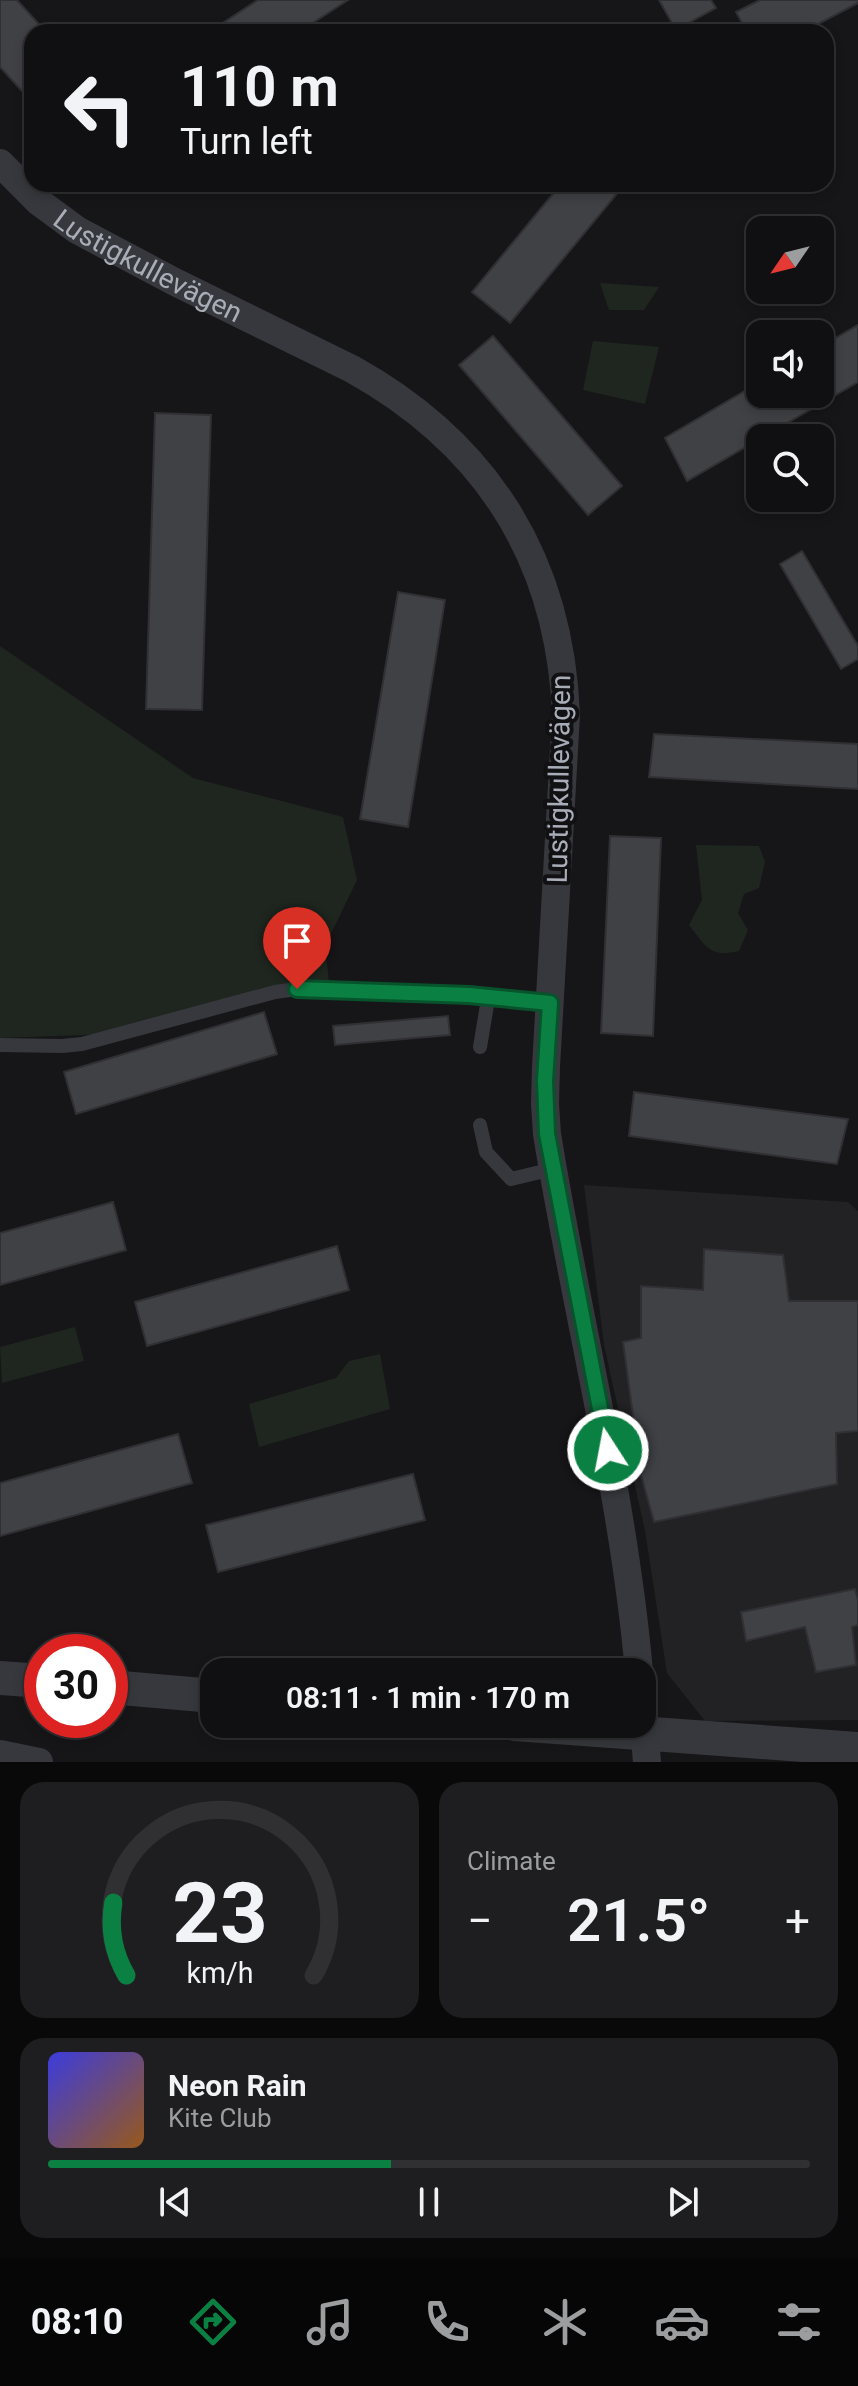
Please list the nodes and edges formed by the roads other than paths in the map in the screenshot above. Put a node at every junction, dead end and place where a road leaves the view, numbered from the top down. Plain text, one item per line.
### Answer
1 (0, 163) edge
2 (24, 187) edge
3 (29, 192) edge
4 (488, 999) junction
5 (550, 1003) junction
6 (0, 1045) edge
7 (480, 1047) dead end
8 (480, 1125) dead end
9 (553, 1169) junction
10 (637, 1658) edge
11 (0, 1678) edge
12 (24, 1680) edge
13 (128, 1689) edge
14 (200, 1695) edge
15 (656, 1734) edge
16 (858, 1749) edge
17 (0, 1754) edge
18 (39, 1762) edge

1 - 2 street, Lustigkullevägen
3 - 5 street, Lustigkullevägen
4 - 5 lane
4 - 6 lane
4 - 7 lane
5 - 9 street, Lustigkullevägen
8 - 9 lane
9 - 10 street, Lustigkullevägen
11 - 12 street
13 - 14 street
15 - 16 street
17 - 18 street

